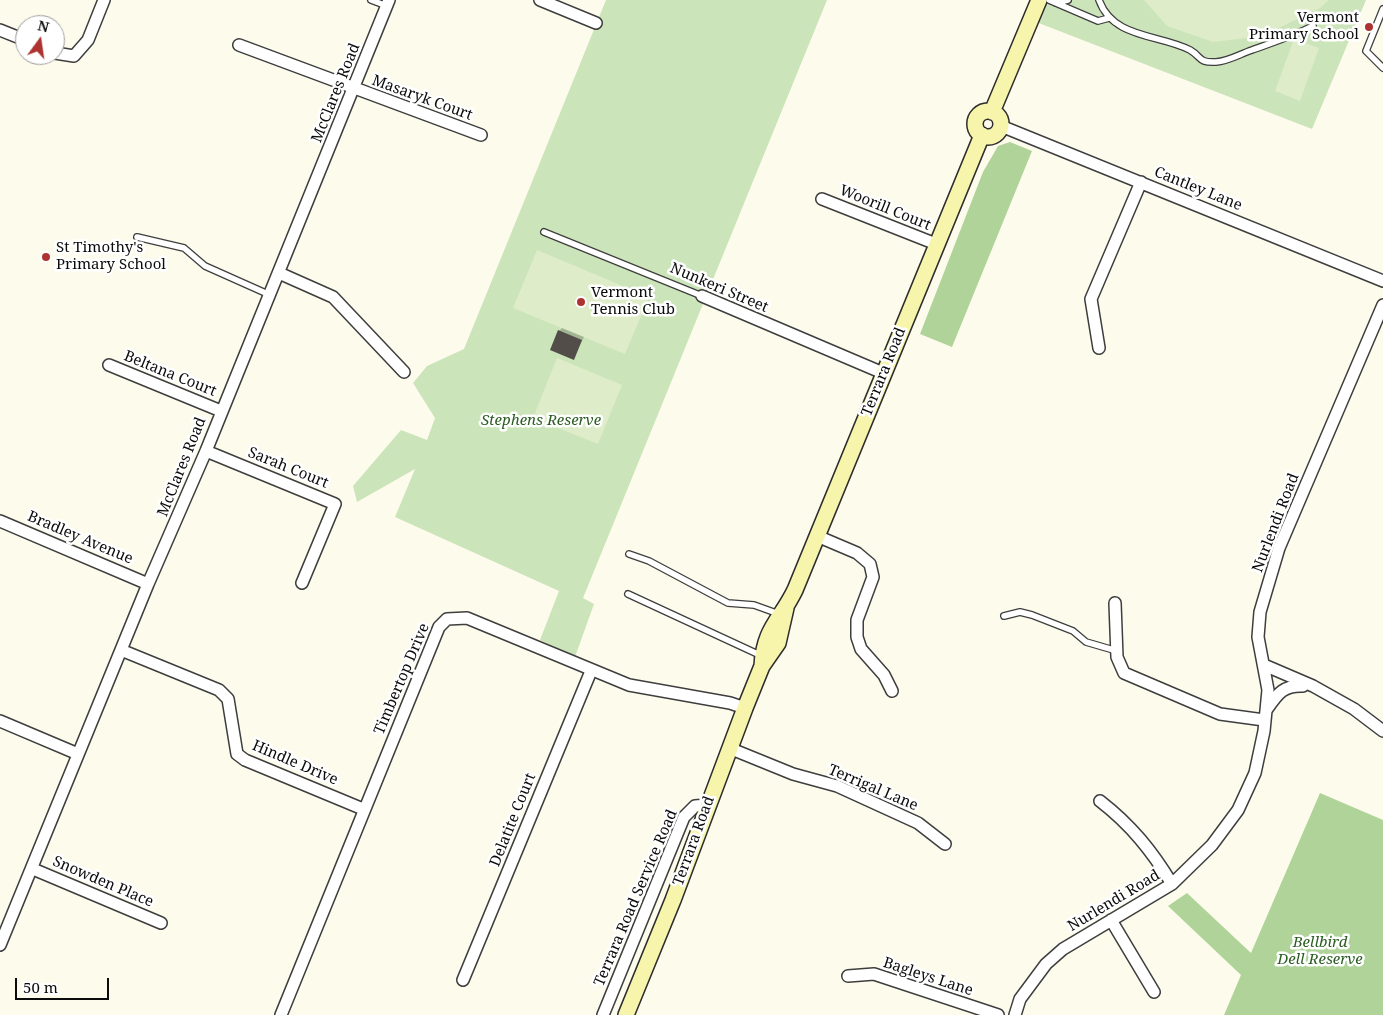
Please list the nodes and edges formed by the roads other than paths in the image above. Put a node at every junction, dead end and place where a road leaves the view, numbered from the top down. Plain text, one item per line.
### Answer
1 (104, 0) edge
2 (372, 0) edge
3 (540, 0) edge
4 (1039, 0) edge
5 (1049, 0) edge
6 (1068, 0) edge
7 (1099, 0) edge
8 (388, 3) edge
9 (1056, 3) junction
10 (1383, 9) edge
11 (1109, 18) junction
12 (596, 23) dead end
13 (1313, 26) dead end
14 (0, 30) edge
15 (15, 36) edge
16 (239, 45) dead end
17 (65, 55) edge
18 (1383, 68) edge
19 (353, 89) junction
20 (992, 112) junction
21 (1001, 126) junction
22 (481, 135) dead end
23 (982, 135) junction
24 (1141, 182) junction
25 (822, 199) dead end
26 (544, 232) dead end
27 (138, 237) dead end
28 (936, 244) junction
29 (279, 273) junction
30 (1383, 281) edge
31 (270, 295) junction
32 (702, 296) joint
33 (1383, 305) edge
34 (1099, 348) dead end
35 (109, 365) dead end
36 (404, 372) dead end
37 (883, 373) junction
38 (220, 411) junction
39 (206, 451) junction
40 (0, 520) edge
41 (816, 536) junction
42 (629, 554) dead end
43 (302, 583) dead end
44 (148, 584) junction
45 (628, 594) dead end
46 (1115, 603) dead end
47 (784, 613) junction
48 (1004, 616) dead end
49 (121, 650) junction
50 (1117, 651) junction
51 (764, 661) junction
52 (1264, 665) junction
53 (591, 671) junction
54 (1313, 686) junction
55 (892, 691) dead end
56 (745, 708) junction
57 (1265, 716) junction
58 (0, 721) edge
59 (1383, 731) edge
60 (729, 748) junction
61 (78, 754) junction
62 (1100, 802) dead end
63 (707, 805) junction
64 (363, 808) junction
65 (945, 844) dead end
66 (33, 869) junction
67 (1172, 884) junction
68 (1111, 920) junction
69 (161, 923) dead end
70 (1, 939) edge
71 (848, 976) dead end
72 (463, 980) dead end
73 (1154, 992) dead end
74 (281, 1015) edge
75 (603, 1015) edge
76 (626, 1015) edge
77 (998, 1015) edge
78 (1015, 1015) edge

1 - 17 street
2 - 8 lane
3 - 12 street
4 - 20 main road
5 - 9 lane
6 - 9 lane
7 - 11 lane
8 - 19 street, McClares Road
9 - 11 lane
10 - 18 lane
11 - 13 lane
14 - 15 street
16 - 19 street, Masaryk Court
19 - 22 street, Masaryk Court
19 - 29 street, McClares Road
20 - 21 main road
20 - 23 main road
21 - 23 main road
21 - 24 street, Cantley Lane
23 - 28 main road, Terrara Road
24 - 30 street, Cantley Lane
24 - 34 street
25 - 28 street, Woorill Court
26 - 32 lane, Nunkeri Street
27 - 31 lane
28 - 37 main road, Terrara Road
29 - 31 street, McClares Road
29 - 36 street
31 - 38 street, McClares Road
32 - 37 street, Nunkeri Street
33 - 52 street, Nurlendi Road
35 - 38 street, Beltana Court
37 - 41 main road, Terrara Road
38 - 39 street, McClares Road
39 - 43 street, Sarah Court
39 - 44 street, McClares Road
40 - 44 street, Bradley Avenue
41 - 47 main road, Terrara Road
41 - 55 street
42 - 47 lane
44 - 49 street, McClares Road
45 - 51 lane
46 - 50 street
47 - 51 main road, Terrara Road
48 - 50 lane
49 - 61 street, McClares Road
49 - 64 street, Hindle Drive
50 - 57 street
51 - 56 main road, Terrara Road
52 - 54 street
52 - 57 street, Nurlendi Road
53 - 56 street, Timbertop Drive
53 - 64 street, Timbertop Drive
53 - 72 street, Delatite Court
54 - 57 street
54 - 59 street
56 - 60 main road, Terrara Road
57 - 67 street, Nurlendi Road
58 - 61 street
60 - 63 main road, Terrara Road
60 - 65 street, Terrigal Lane
61 - 66 street, McClares Road
62 - 67 street
63 - 75 street, Terrara Road Service Road
63 - 76 main road, Terrara Road
64 - 74 street, Timbertop Drive
66 - 69 street, Snowden Place
66 - 70 street, McClares Road
67 - 68 street, Nurlendi Road
68 - 73 street
68 - 78 street, Nurlendi Road
71 - 77 street, Bagleys Lane

